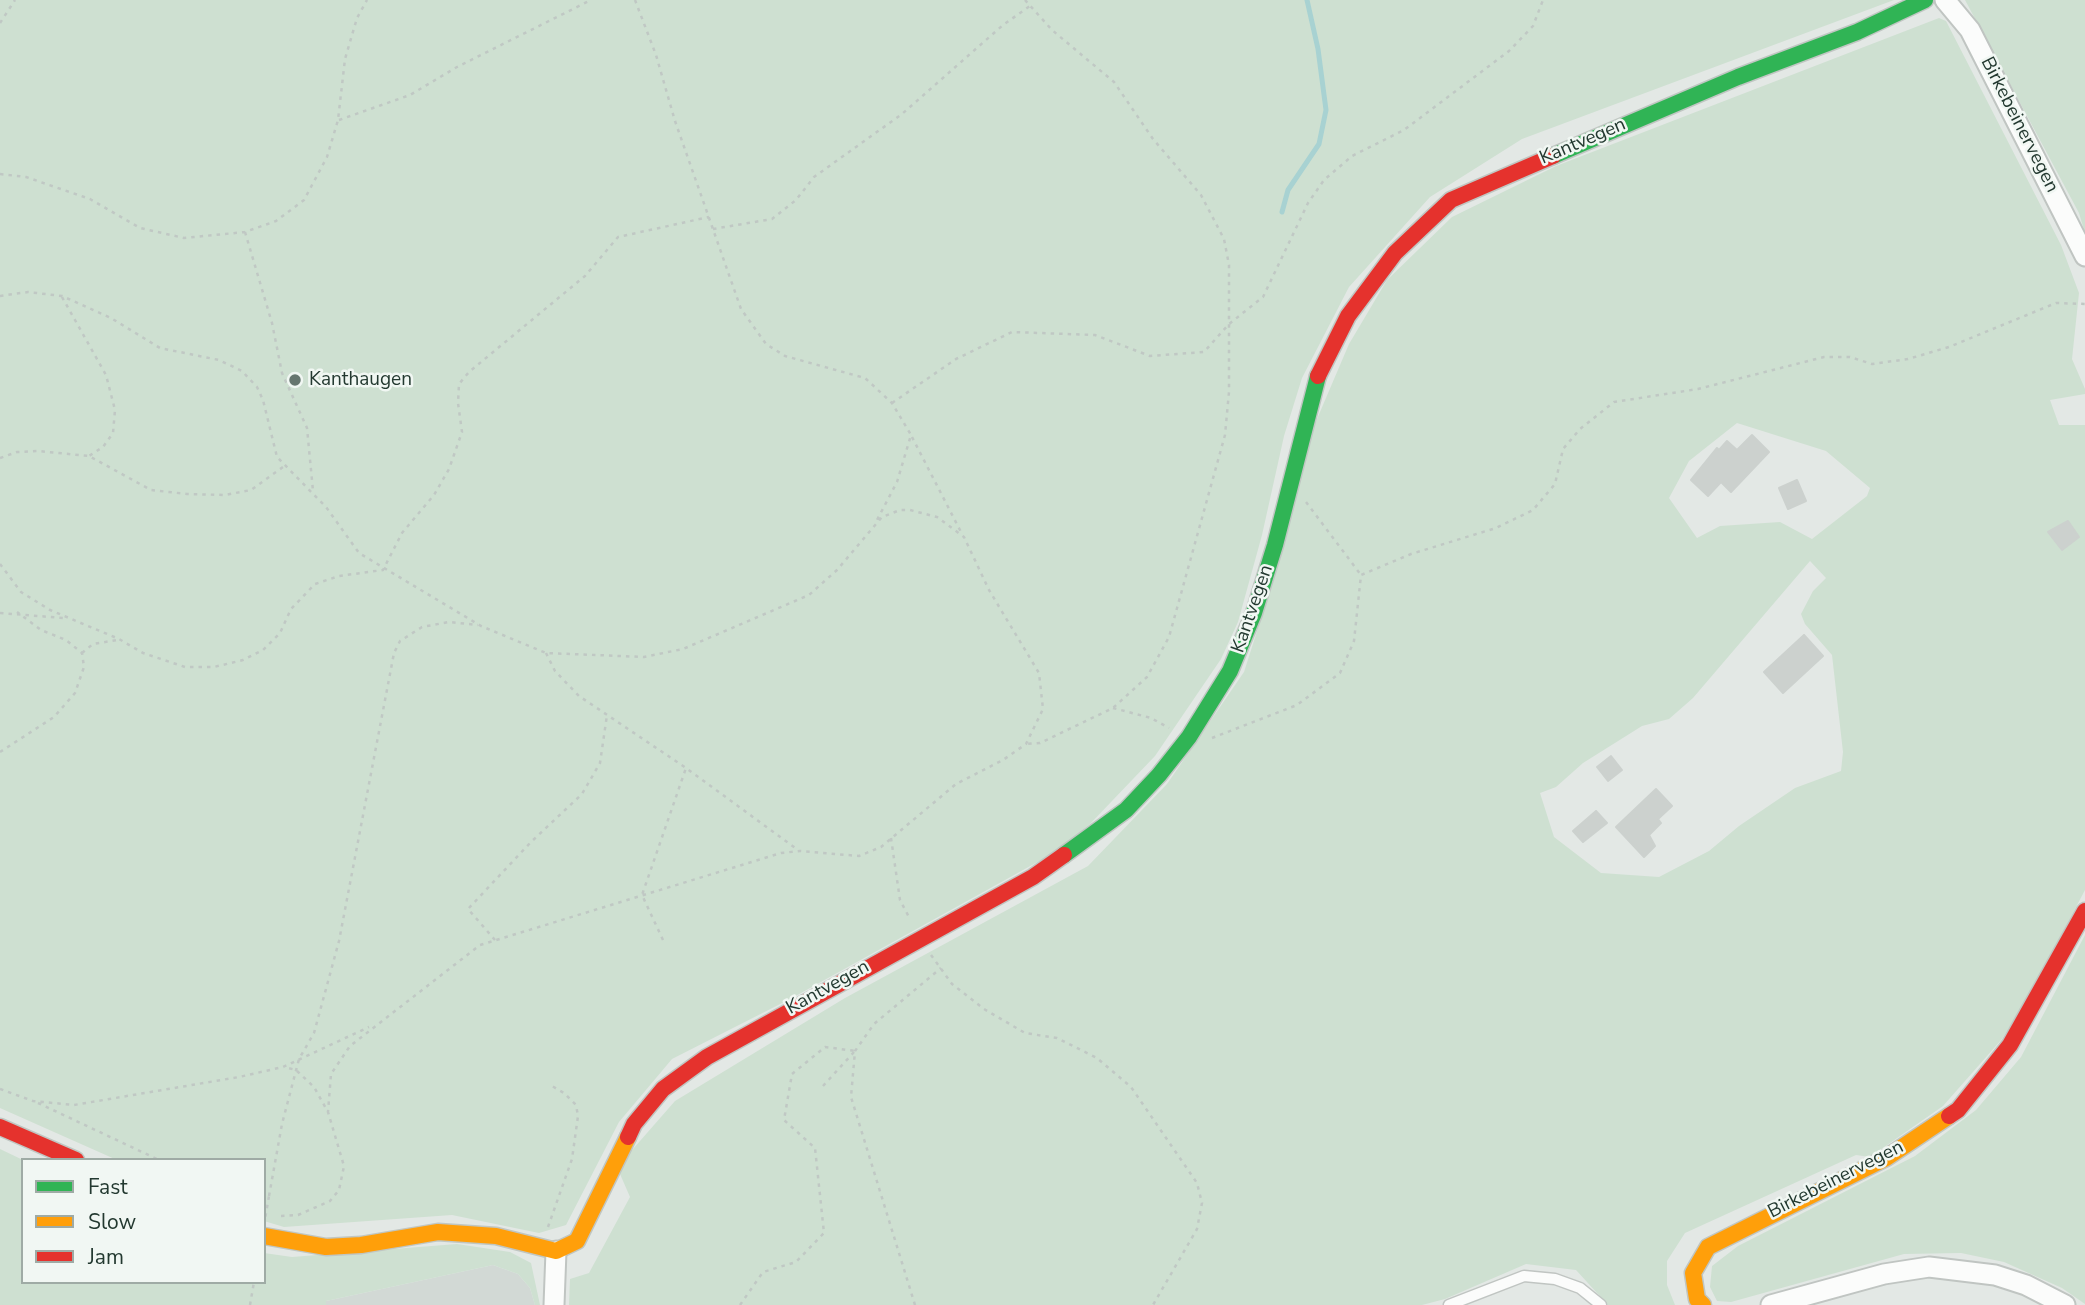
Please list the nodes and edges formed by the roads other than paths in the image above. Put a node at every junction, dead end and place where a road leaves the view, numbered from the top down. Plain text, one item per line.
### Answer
1 (1925, 0) edge
2 (1945, 0) edge
3 (2085, 256) edge
4 (2085, 911) edge
5 (0, 1127) edge
6 (71, 1158) edge
7 (266, 1236) edge
8 (556, 1251) junction
9 (554, 1305) edge
10 (1449, 1305) edge
11 (1601, 1305) edge
12 (1703, 1305) edge
13 (1770, 1305) edge
14 (2065, 1305) edge

1 - 8 street, Kantvegen
2 - 3 street, Birkebeinervegen
4 - 12 street, Birkebeinervegen
5 - 6 street
7 - 8 street
8 - 9 street
10 - 11 lane
13 - 14 street

